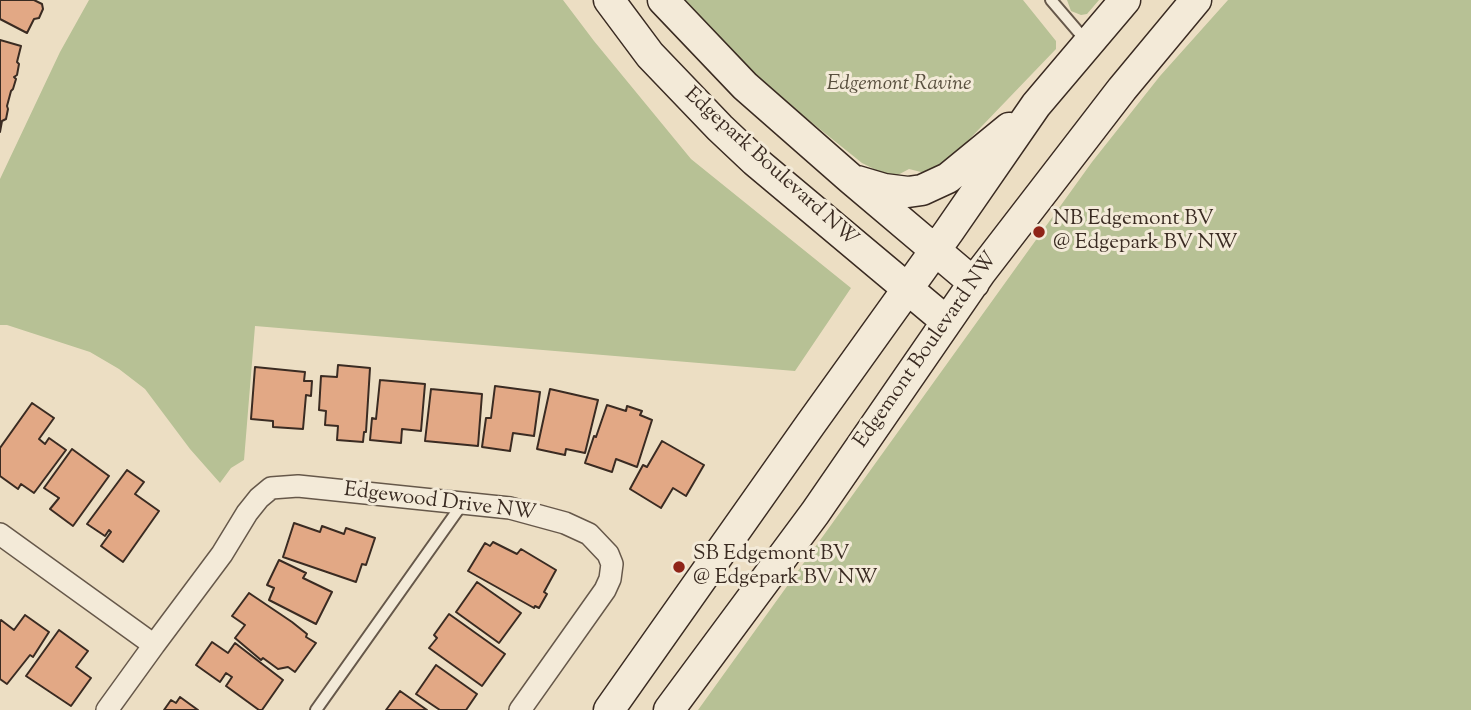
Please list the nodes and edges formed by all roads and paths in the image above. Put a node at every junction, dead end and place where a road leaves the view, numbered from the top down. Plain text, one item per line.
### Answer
1 (609, 0) edge
2 (663, 0) edge
3 (1051, 0) edge
4 (1125, 0) edge
5 (1196, 0) edge
6 (1089, 44) junction
7 (1036, 105) junction
8 (851, 179) junction
9 (935, 250) junction
10 (974, 283) junction
11 (907, 289) junction
12 (946, 321) junction
13 (463, 503) junction
14 (0, 534) edge
15 (153, 645) junction
16 (107, 710) edge
17 (316, 710) edge
18 (520, 710) edge
19 (609, 710) edge
20 (669, 710) edge

1 - 11 main road, Edgepark Boulevard NW
2 - 8 main road
3 - 6 lane
4 - 6 main road
5 - 10 main road, Edgemont Boulevard NW
6 - 7 main road
7 - 8 main road
7 - 9 main road
8 - 9 main road
9 - 10 main road
9 - 11 main road
10 - 12 main road, Edgemont Boulevard NW
11 - 12 main road, Edgepark Boulevard NW
11 - 19 main road
12 - 20 main road, Edgemont Boulevard NW
13 - 15 street, Edgewood Drive NW
13 - 17 lane
13 - 18 street, Edgewood Drive NW
14 - 15 street
15 - 16 street

